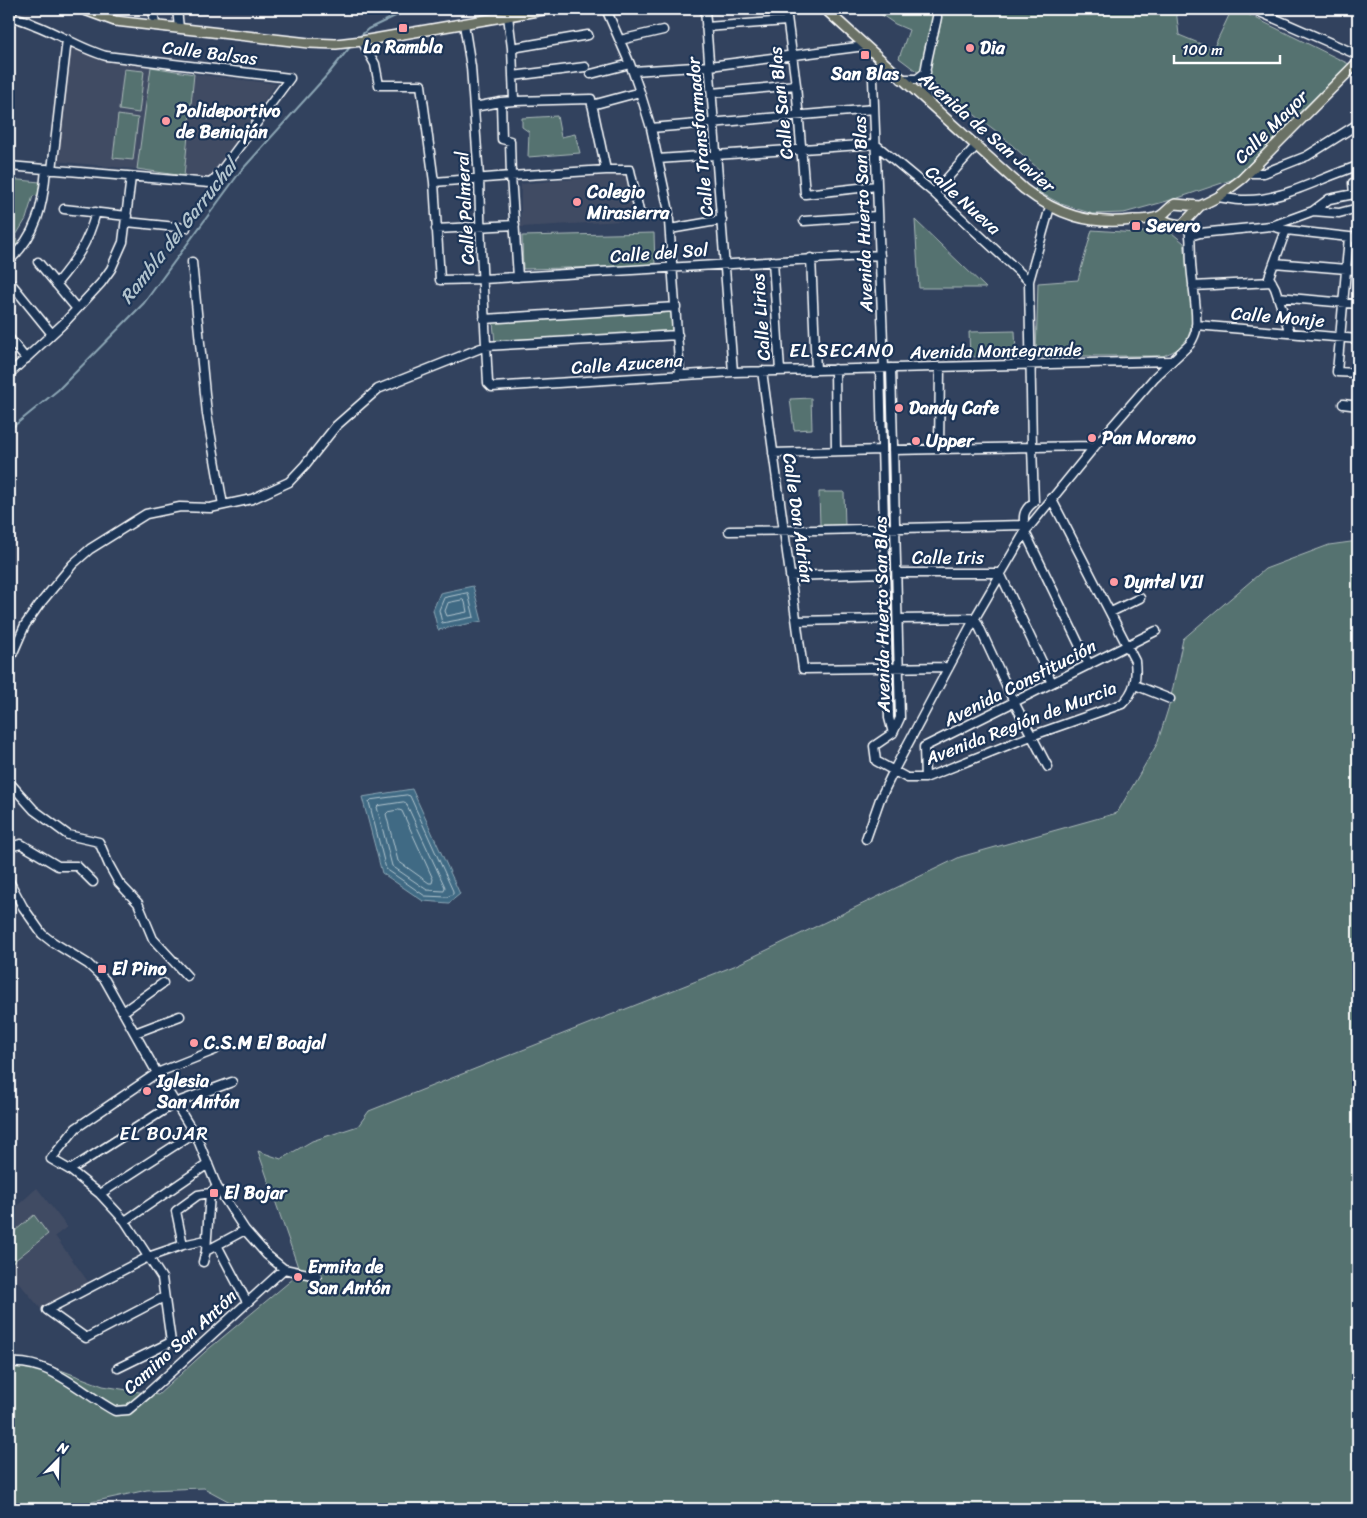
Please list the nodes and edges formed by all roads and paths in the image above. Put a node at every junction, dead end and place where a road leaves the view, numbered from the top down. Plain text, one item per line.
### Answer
1 (82, 9) edge
2 (154, 9) edge
3 (177, 9) edge
4 (549, 9) edge
5 (606, 9) edge
6 (705, 9) edge
7 (786, 9) edge
8 (825, 9) edge
9 (1254, 9) edge
10 (508, 16) junction
11 (938, 17) dead end
12 (9, 18) edge
13 (787, 21) junction
14 (464, 24) junction
15 (155, 25) junction
16 (706, 27) junction
17 (179, 28) junction
18 (663, 30) dead end
19 (588, 35) dead end
20 (67, 38) junction
21 (620, 40) junction
22 (362, 41) junction
23 (865, 46) junction
24 (512, 48) junction
25 (793, 55) junction
26 (1358, 55) edge
27 (881, 61) junction
28 (1358, 62) edge
29 (710, 66) junction
30 (632, 67) junction
31 (585, 68) dead end
32 (926, 72) junction
33 (591, 74) dead end
34 (513, 76) junction
35 (901, 79) junction
36 (796, 85) junction
37 (640, 92) junction
38 (712, 93) junction
39 (514, 101) junction
40 (501, 102) junction
41 (591, 102) junction
42 (930, 105) junction
43 (474, 106) junction
44 (874, 109) junction
45 (799, 116) junction
46 (714, 123) junction
47 (1358, 124) edge
48 (651, 128) junction
49 (876, 144) junction
50 (976, 146) junction
51 (802, 150) junction
52 (717, 156) junction
53 (658, 159) junction
54 (9, 166) edge
55 (1358, 166) edge
56 (49, 170) junction
57 (606, 170) junction
58 (1248, 173) junction
59 (131, 176) junction
60 (511, 176) junction
61 (480, 178) junction
62 (434, 182) junction
63 (1358, 182) edge
64 (877, 186) junction
65 (934, 193) junction
66 (1218, 197) junction
67 (1183, 205) junction
68 (1200, 206) junction
69 (1050, 207) junction
70 (1358, 208) edge
71 (64, 209) dead end
72 (1169, 209) junction
73 (1313, 211) junction
74 (96, 212) junction
75 (669, 214) junction
76 (878, 216) junction
77 (1154, 218) junction
78 (127, 219) junction
79 (1188, 219) junction
80 (722, 220) junction
81 (804, 221) dead end
82 (1172, 223) junction
83 (515, 225) junction
84 (1271, 226) junction
85 (480, 227) junction
86 (186, 228) dead end
87 (436, 229) junction
88 (670, 229) junction
89 (1286, 230) junction
90 (1190, 235) junction
91 (1348, 237) junction
92 (1358, 238) edge
93 (880, 254) junction
94 (811, 258) junction
95 (9, 260) edge
96 (772, 261) junction
97 (38, 262) dead end
98 (192, 262) dead end
99 (1274, 262) junction
100 (726, 263) junction
101 (673, 266) junction
102 (1346, 268) junction
103 (1358, 270) edge
104 (518, 277) junction
105 (484, 279) junction
106 (9, 281) edge
107 (1029, 281) junction
108 (1272, 282) junction
109 (56, 284) junction
110 (1193, 286) junction
111 (1278, 297) junction
112 (1343, 303) junction
113 (1358, 304) edge
114 (676, 307) junction
115 (77, 309) junction
116 (484, 319) junction
117 (1196, 325) junction
118 (1290, 333) junction
119 (52, 334) junction
120 (678, 335) junction
121 (9, 338) edge
122 (1340, 338) junction
123 (1358, 339) edge
124 (486, 346) junction
125 (26, 358) junction
126 (1170, 361) junction
127 (1031, 365) junction
128 (940, 367) junction
129 (885, 368) junction
130 (816, 370) junction
131 (835, 370) junction
132 (762, 371) junction
133 (780, 371) junction
134 (733, 372) junction
135 (1358, 373) edge
136 (9, 374) edge
137 (680, 375) junction
138 (495, 388) joint
139 (1343, 404) dead end
140 (1358, 406) edge
141 (1095, 446) junction
142 (1032, 447) junction
143 (939, 449) junction
144 (882, 450) junction
145 (893, 450) junction
146 (836, 451) junction
147 (774, 453) junction
148 (1051, 498) junction
149 (223, 505) junction
150 (895, 528) junction
151 (1025, 528) junction
152 (885, 529) junction
153 (729, 531) dead end
154 (784, 531) junction
155 (886, 573) junction
156 (897, 573) junction
157 (1000, 573) junction
158 (790, 576) junction
159 (1140, 598) dead end
160 (1110, 612) junction
161 (975, 618) junction
162 (887, 619) junction
163 (898, 619) junction
164 (797, 621) junction
165 (1156, 631) dead end
166 (1128, 645) junction
167 (9, 662) edge
168 (1089, 665) junction
169 (888, 666) junction
170 (899, 666) junction
171 (949, 667) junction
172 (1052, 683) junction
173 (1135, 685) junction
174 (1170, 699) dead end
175 (1014, 702) junction
176 (893, 733) junction
177 (1031, 736) junction
178 (1048, 767) dead end
179 (894, 770) junction
180 (925, 778) junction
181 (9, 782) edge
182 (866, 839) dead end
183 (9, 847) edge
184 (9, 881) edge
185 (93, 882) dead end
186 (187, 976) dead end
187 (163, 982) dead end
188 (123, 1012) junction
189 (180, 1016) dead end
190 (135, 1034) junction
191 (215, 1050) dead end
192 (157, 1073) junction
193 (232, 1082) dead end
194 (175, 1103) junction
195 (194, 1133) junction
196 (208, 1164) junction
197 (70, 1170) junction
198 (218, 1187) junction
199 (210, 1193) junction
200 (100, 1194) junction
201 (125, 1221) junction
202 (245, 1230) junction
203 (206, 1240) junction
204 (183, 1245) junction
205 (218, 1245) junction
206 (206, 1251) junction
207 (148, 1258) junction
208 (203, 1262) dead end
209 (284, 1269) junction
210 (317, 1276) dead end
211 (164, 1297) junction
212 (247, 1302) junction
213 (9, 1363) edge
214 (118, 1368) dead end

1 - 15 main road
2 - 15 street
3 - 17 street
4 - 10 main road
5 - 21 street
6 - 16 street, Calle Transformador
7 - 13 street, Calle San Blas
8 - 23 main road, Avenida de San Javier
9 - 26 street
10 - 14 main road
10 - 24 street
11 - 32 street
12 - 20 street, Calle Balsas
13 - 16 street
13 - 25 street, Calle San Blas
14 - 22 main road
14 - 43 street, Calle Palmeral
15 - 17 main road
16 - 29 street, Calle Transformador
17 - 22 main road
18 - 21 street
19 - 24 street
20 - 56 street
20 - 59 street, Calle Balsas
21 - 30 street
22 - 62 street
23 - 25 street
23 - 27 main road, Avenida de San Javier
24 - 34 street
25 - 29 street
25 - 36 street, Calle San Blas
27 - 35 main road, Avenida de San Javier
27 - 44 street, Avenida Huerto San Blas
28 - 58 main road, Calle Mayor
29 - 30 street
29 - 38 street, Calle Transformador
30 - 33 street
30 - 37 street
31 - 34 street
32 - 35 street
32 - 42 street
34 - 39 street
35 - 42 main road, Avenida de San Javier
36 - 38 street
36 - 45 street, Calle San Blas
37 - 41 street
37 - 48 street
38 - 46 street, Calle Transformador
39 - 40 street
39 - 41 street
40 - 43 street
40 - 60 street
41 - 57 street
42 - 50 main road, Avenida de San Javier
43 - 61 street, Calle Palmeral
44 - 45 street
44 - 49 street, Avenida Huerto San Blas
45 - 46 street
45 - 51 street, Calle San Blas
46 - 48 street
46 - 52 street, Calle Transformador
47 - 58 street
48 - 53 street
49 - 51 street
49 - 64 street, Avenida Huerto San Blas
49 - 65 street, Calle Nueva
50 - 65 street
50 - 69 main road, Avenida de San Javier
51 - 52 street
51 - 64 street, Calle San Blas
52 - 53 street
52 - 80 street, Calle Transformador
53 - 75 street
54 - 56 street
55 - 66 street
56 - 59 street
56 - 95 street
57 - 60 street
57 - 75 street
58 - 66 main road, Calle Mayor
59 - 78 street
60 - 61 street
60 - 83 street
61 - 62 street
61 - 85 street, Calle Palmeral
62 - 87 street
63 - 73 street
64 - 76 street, Avenida Huerto San Blas
65 - 107 street, Calle Nueva
66 - 68 main road, Calle Mayor
67 - 68 main road, Calle Mayor
67 - 72 main road
67 - 79 main road
68 - 79 main road, Calle Mayor
69 - 77 main road, Avenida de San Javier
69 - 107 street
70 - 73 street
71 - 74 street
72 - 77 main road, Avenida de San Javier
72 - 82 main road
73 - 84 street
74 - 78 street
74 - 109 street
75 - 88 street
76 - 81 street
76 - 93 street, Avenida Huerto San Blas
77 - 82 main road, Avenida de San Javier
78 - 86 street
78 - 115 street
79 - 82 main road
79 - 90 street
80 - 88 street
80 - 100 street, Calle Transformador
82 - 90 street
83 - 85 street
83 - 104 street
84 - 89 street
84 - 90 street
85 - 87 street
85 - 105 street, Calle Palmeral
87 - 105 street, Calle del Sol
88 - 101 street
89 - 91 street
89 - 99 street
90 - 110 street
91 - 92 street
91 - 102 street
93 - 94 street, Calle del Sol
93 - 129 street, Avenida Huerto San Blas
94 - 96 street, Calle del Sol
94 - 130 street
96 - 100 street, Calle del Sol
96 - 133 street, Calle Lirios
97 - 109 street
98 - 149 street
99 - 102 street
99 - 108 street
100 - 101 street, Calle del Sol
100 - 134 street, Calle Transformador
101 - 104 street, Calle del Sol
101 - 114 street
102 - 103 street
102 - 112 street
104 - 105 street, Calle del Sol
105 - 116 street, Calle Palmeral
106 - 119 street
107 - 127 street
108 - 110 street
108 - 111 street
109 - 115 street
110 - 117 street
111 - 112 street
111 - 118 street
112 - 113 street
112 - 122 street
114 - 116 street
114 - 120 street
115 - 119 street
116 - 124 street, Calle Palmeral
117 - 118 street, Calle Monje
117 - 126 street
118 - 122 street, Calle Monje
119 - 125 street
120 - 124 street
120 - 137 street
121 - 125 street
122 - 123 street, Calle Monje
122 - 135 street
124 - 138 street, Calle Palmeral
124 - 149 street
125 - 136 street
126 - 127 street, Avenida Montegrande
126 - 141 street
127 - 128 street, Avenida Montegrande
127 - 142 street
128 - 129 street, Avenida Montegrande
128 - 143 street
129 - 131 street, Avenida Montegrande
129 - 144 street, Avenida Huerto San Blas
129 - 145 street, Avenida Huerto San Blas
130 - 131 street, Avenida Montegrande
130 - 133 street, Avenida Montegrande
131 - 146 street
132 - 133 street, Avenida Montegrande
132 - 134 street, Calle Azucena
132 - 147 street, Calle Don Adrián
134 - 137 street, Calle Azucena
137 - 138 street, Calle Azucena
139 - 140 street
141 - 142 street
141 - 148 street
142 - 143 street
142 - 151 street
143 - 145 street
144 - 146 street
144 - 152 street, Avenida Huerto San Blas
145 - 150 street, Avenida Huerto San Blas
146 - 147 street
147 - 154 street, Calle Don Adrián
148 - 151 street
148 - 160 street, Avenida Región de Murcia
149 - 167 street
150 - 151 street
150 - 152 street
150 - 156 street, Avenida Huerto San Blas
151 - 157 street
151 - 168 street
152 - 154 street
152 - 155 street, Avenida Huerto San Blas
153 - 154 street
154 - 158 street, Calle Don Adrián
155 - 158 street
155 - 162 street, Avenida Huerto San Blas
156 - 157 street, Calle Iris
156 - 163 street, Avenida Huerto San Blas
157 - 161 street
157 - 172 street
158 - 164 street, Calle Don Adrián
159 - 160 street
160 - 166 street, Avenida Región de Murcia
161 - 163 street
161 - 171 street
161 - 175 street
162 - 164 street
162 - 169 street, Avenida Huerto San Blas
163 - 170 street, Avenida Huerto San Blas
164 - 169 street, Calle Don Adrián
165 - 166 street, Avenida Constitución
166 - 168 street, Avenida Constitución
166 - 173 street, Avenida Región de Murcia
168 - 172 street, Avenida Constitución
169 - 170 street
169 - 176 street, Avenida Huerto San Blas
170 - 171 street
170 - 176 street, Avenida Huerto San Blas
171 - 179 street
172 - 175 street, Avenida Constitución
173 - 174 street
173 - 177 street, Avenida Región de Murcia
175 - 177 street
175 - 180 street, Avenida Constitución
176 - 179 street, Avenida Región de Murcia
177 - 178 street
177 - 180 street, Avenida Región de Murcia
179 - 180 street, Avenida Región de Murcia
179 - 182 street
181 - 186 street
183 - 185 street
184 - 188 street
187 - 188 street
188 - 190 street
189 - 190 street
190 - 192 street
191 - 192 street
192 - 194 street
192 - 197 street
193 - 194 street
194 - 195 street
194 - 197 street
195 - 196 street
195 - 200 street
196 - 198 street
196 - 201 street
197 - 200 street
198 - 199 street
198 - 202 street
199 - 203 street
199 - 204 street
200 - 201 street
201 - 207 street
202 - 205 street
202 - 209 street
203 - 204 street
203 - 206 street
204 - 207 street
205 - 206 street
205 - 212 street
206 - 208 street
207 - 211 street
207 - 211 street
209 - 210 street
209 - 212 street, Camino San Antón
211 - 214 street
212 - 213 street, Camino San Antón

